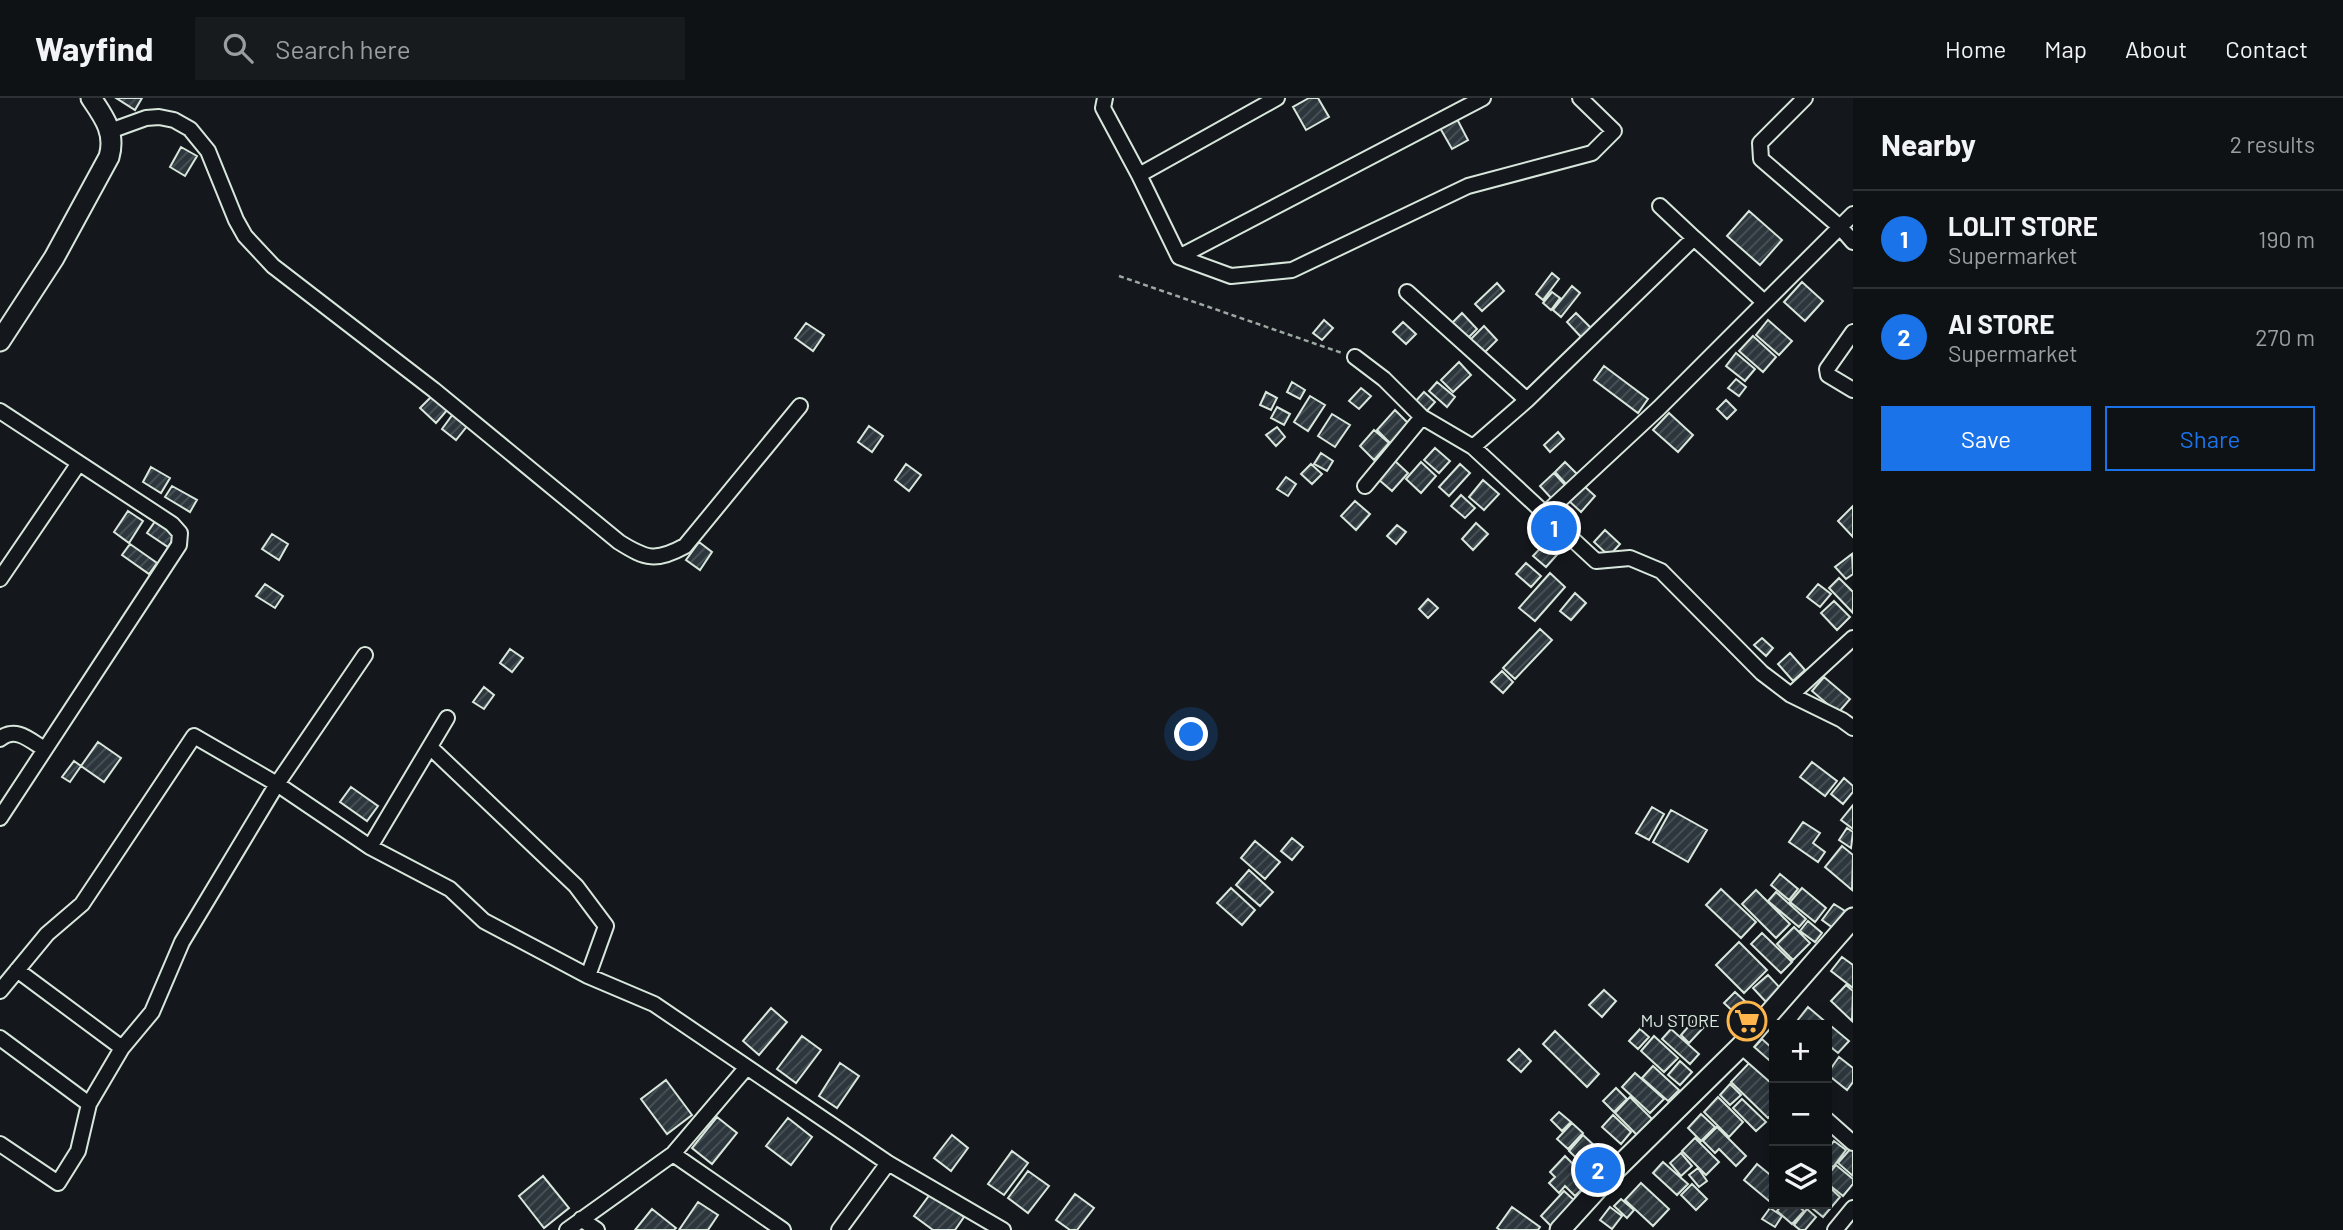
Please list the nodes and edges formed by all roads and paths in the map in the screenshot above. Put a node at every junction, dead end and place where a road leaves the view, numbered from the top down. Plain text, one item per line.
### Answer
1 (90, 98) edge
2 (1105, 98) edge
3 (1278, 98) edge
4 (1483, 98) edge
5 (1580, 98) edge
6 (1805, 98) edge
7 (110, 131) junction
8 (1139, 175) junction
9 (1660, 206) dead end
10 (1853, 215) edge
11 (1840, 227) junction
12 (1694, 238) junction
13 (1853, 242) edge
14 (1179, 257) junction
15 (1118, 276) dead end
16 (1407, 292) dead end
17 (1764, 302) junction
18 (1853, 332) edge
19 (0, 341) edge
20 (1355, 357) joint
21 (1853, 390) edge
22 (1527, 400) junction
23 (800, 406) dead end
24 (0, 411) edge
25 (1422, 417) junction
26 (1473, 447) junction
27 (79, 463) junction
28 (1365, 486) dead end
29 (1545, 514) junction
30 (0, 579) edge
31 (1853, 638) edge
32 (365, 655) dead end
33 (1791, 695) junction
34 (447, 718) dead end
35 (1853, 728) edge
36 (0, 739) edge
37 (431, 748) junction
38 (44, 749) junction
39 (277, 784) junction
40 (0, 818) edge
41 (370, 847) junction
42 (1853, 918) edge
43 (17, 970) junction
44 (588, 976) junction
45 (0, 992) edge
46 (0, 1038) edge
47 (1741, 1046) junction
48 (122, 1048) junction
49 (747, 1067) junction
50 (1769, 1071) edge
51 (89, 1104) junction
52 (1832, 1124) edge
53 (1853, 1143) edge
54 (0, 1144) edge
55 (673, 1154) junction
56 (888, 1163) junction
57 (1853, 1208) edge
58 (581, 1219) junction
59 (981, 1224) edge
60 (567, 1230) edge
61 (597, 1230) edge
62 (783, 1230) edge
63 (839, 1230) edge
64 (1003, 1230) edge
65 (1560, 1230) edge
66 (1835, 1230) edge

1 - 7 main road
2 - 8 street
3 - 8 street
4 - 14 street
5 - 14 street
6 - 11 street
7 - 19 main road
7 - 23 street
8 - 14 street
9 - 12 street
10 - 11 street
11 - 13 street
11 - 17 street
12 - 17 street
12 - 22 street
15 - 20 path
16 - 22 street
17 - 29 street
18 - 21 street
20 - 25 street
22 - 26 street
24 - 27 street
25 - 26 street
25 - 28 street
26 - 29 street
27 - 30 street
27 - 38 street
29 - 33 street
31 - 33 street
32 - 39 street
33 - 35 street
34 - 37 street
36 - 38 street
37 - 41 street
37 - 44 street
38 - 40 street
39 - 41 street
39 - 43 street
39 - 48 street
41 - 44 street
42 - 47 main road
43 - 45 street
43 - 48 street
44 - 49 street
46 - 51 street
47 - 50 street
47 - 65 main road
48 - 51 street
49 - 55 street
49 - 56 street
51 - 54 street
52 - 53 street
55 - 58 street
55 - 62 street
56 - 59 street
56 - 63 street
57 - 66 street
58 - 60 street
58 - 61 street
59 - 64 street

